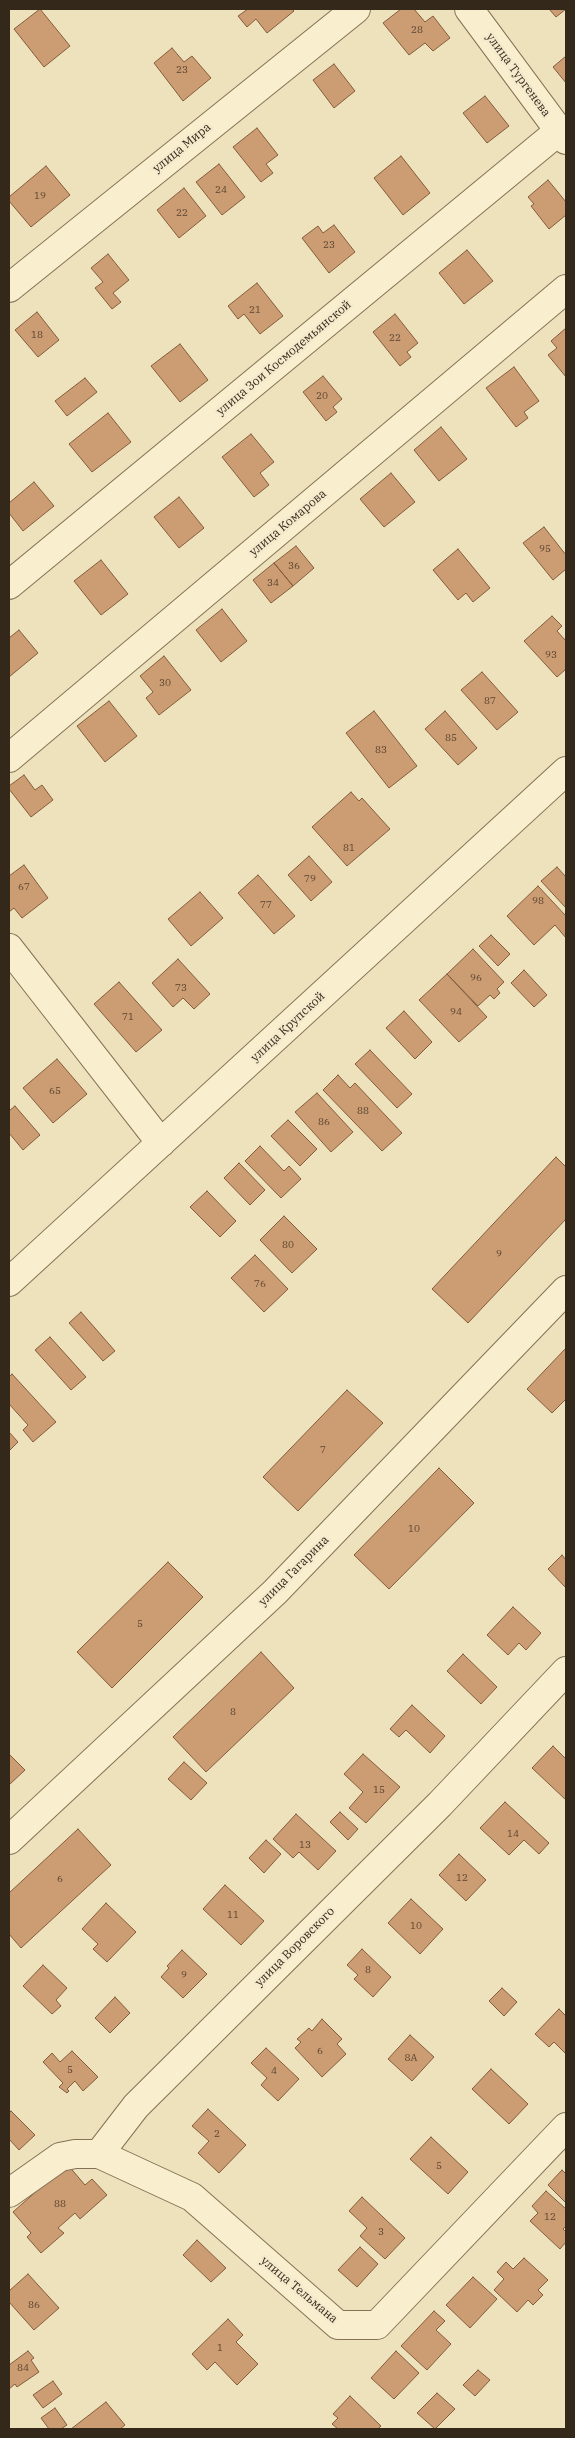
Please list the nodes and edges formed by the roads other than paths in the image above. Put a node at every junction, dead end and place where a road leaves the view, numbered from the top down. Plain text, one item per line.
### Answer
1 (356, 9) edge
2 (469, 9) edge
3 (563, 135) edge
4 (9, 288) edge
5 (566, 289) edge
6 (9, 585) edge
7 (9, 758) edge
8 (566, 771) edge
9 (9, 948) edge
10 (161, 1143) junction
11 (9, 1282) edge
12 (566, 1290) edge
13 (566, 1671) edge
14 (9, 1840) edge
15 (566, 2128) edge
16 (99, 2154) junction
17 (9, 2193) edge

1 - 4 street, улица Мира
2 - 3 street, улица Тургенева
3 - 6 street, улица Зои Космодемьянской
5 - 7 street, улица Комарова
8 - 10 street, улица Крупской
9 - 10 street
10 - 11 street, улица Крупской
12 - 14 street, улица Гагарина
13 - 16 street, улица Воровского
15 - 16 street, улица Тельмана
16 - 17 street

